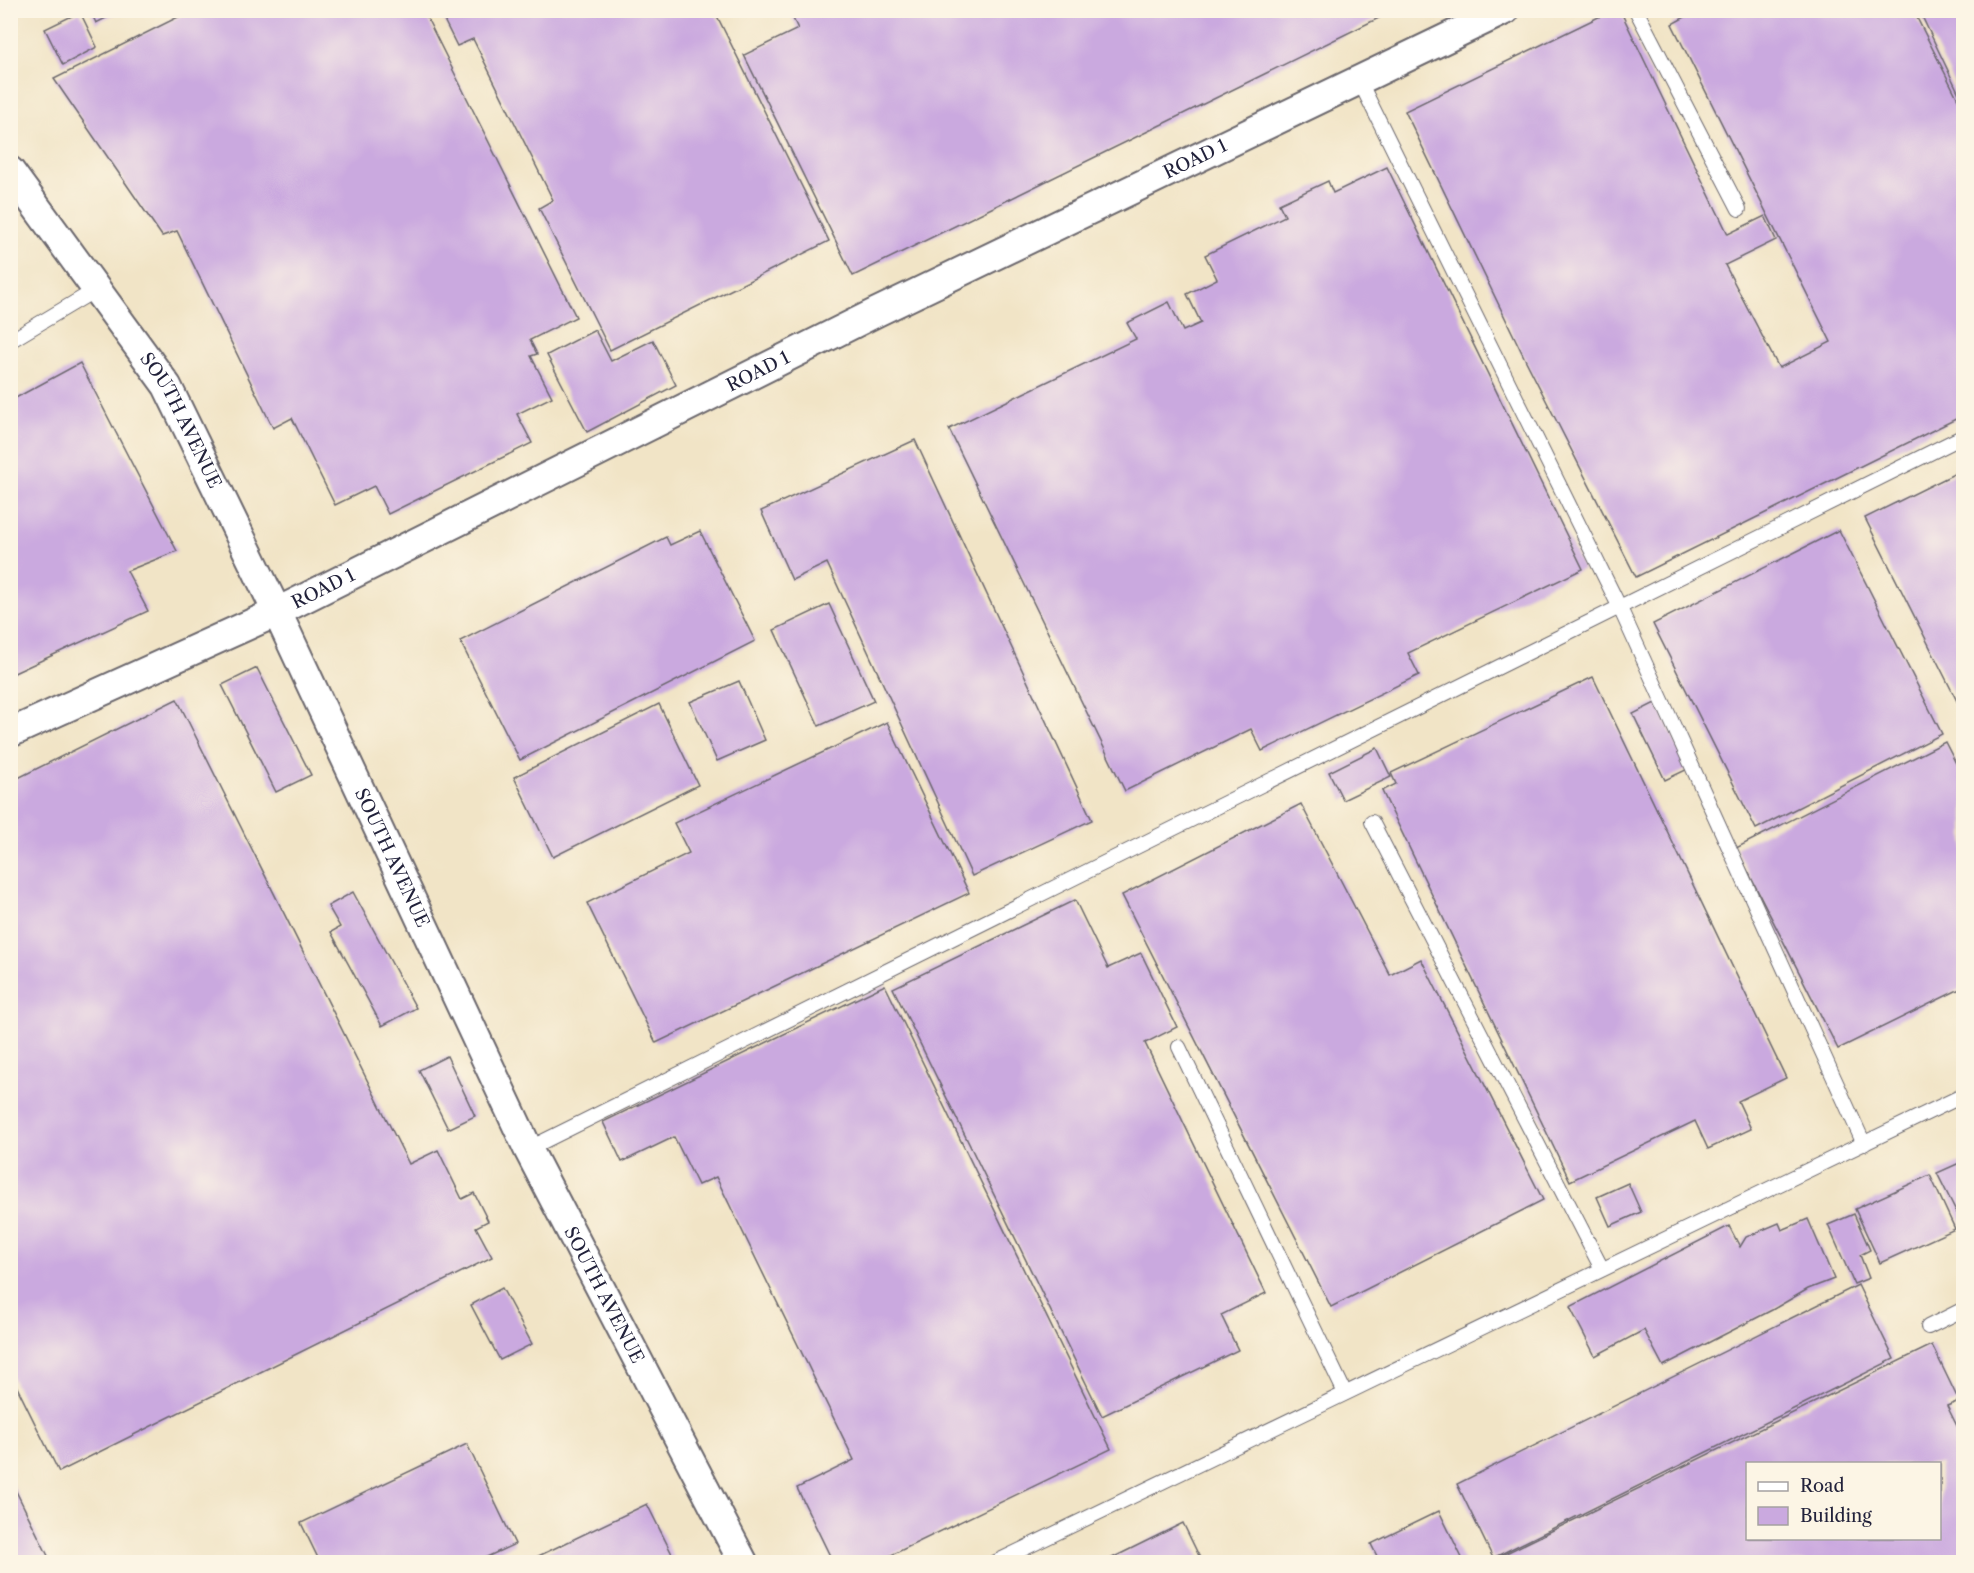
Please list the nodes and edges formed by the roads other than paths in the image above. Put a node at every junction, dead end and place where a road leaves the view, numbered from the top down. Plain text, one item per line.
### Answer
1 (1505, 10) edge
2 (1636, 10) edge
3 (1359, 80) junction
4 (10, 171) edge
5 (1739, 210) dead end
6 (97, 289) junction
7 (10, 341) edge
8 (1964, 436) edge
9 (1620, 608) junction
10 (277, 612) junction
11 (10, 733) edge
12 (1372, 822) dead end
13 (1179, 1047) dead end
14 (1964, 1095) edge
15 (1864, 1144) junction
16 (528, 1149) junction
17 (1602, 1269) junction
18 (1964, 1309) edge
19 (1928, 1327) dead end
20 (1345, 1393) junction
21 (743, 1563) edge
22 (996, 1563) edge

1 - 3 street, ROAD 1
2 - 5 lane
3 - 9 lane
3 - 10 street, ROAD 1
4 - 6 street, SOUTH AVENUE
6 - 7 lane
6 - 10 street, SOUTH AVENUE
8 - 9 lane
9 - 15 lane
9 - 16 lane
10 - 11 street, ROAD 1
10 - 16 street, SOUTH AVENUE
12 - 17 lane
13 - 20 lane
14 - 15 lane
15 - 17 lane
16 - 21 street, SOUTH AVENUE
17 - 20 lane
18 - 19 lane
20 - 22 lane

